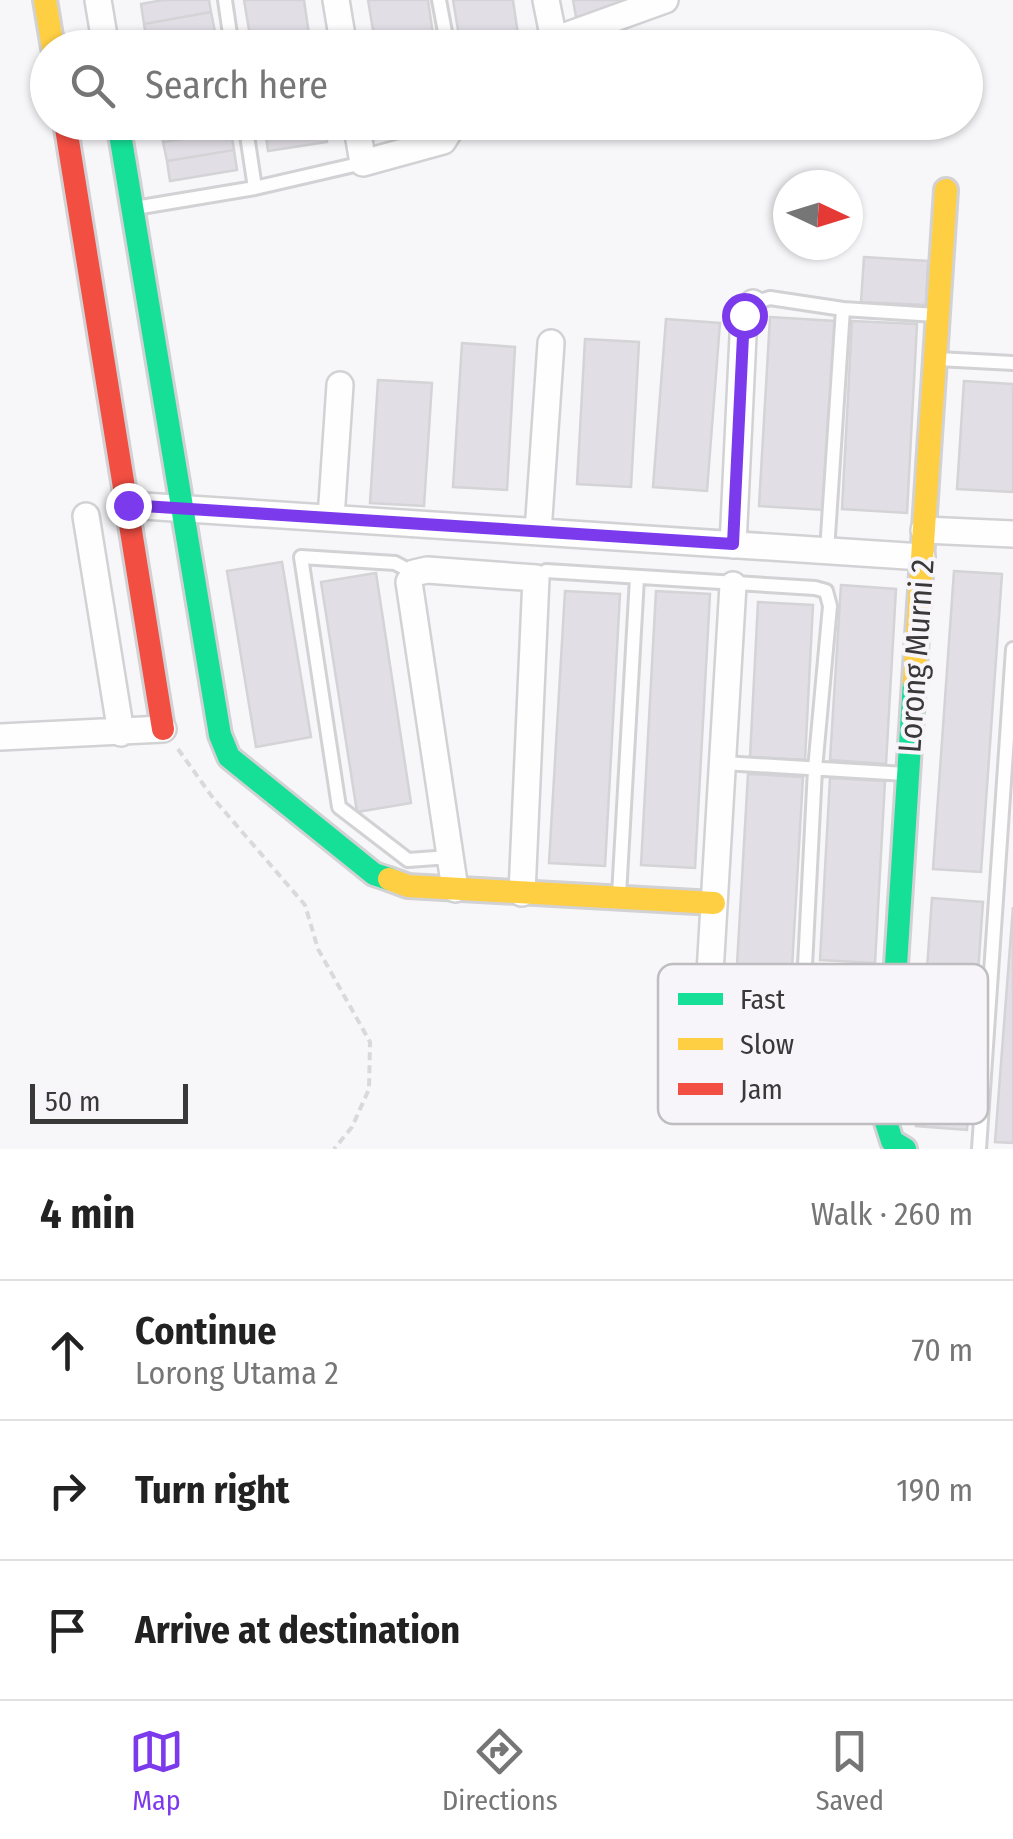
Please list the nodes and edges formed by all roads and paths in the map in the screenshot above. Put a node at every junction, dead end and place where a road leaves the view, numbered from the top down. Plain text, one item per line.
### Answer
1 (45, 0) edge
2 (98, 0) edge
3 (224, 0) edge
4 (336, 0) edge
5 (439, 0) edge
6 (546, 0) edge
7 (665, 0) edge
8 (49, 30) edge
9 (103, 30) edge
10 (229, 30) edge
11 (341, 30) edge
12 (445, 30) edge
13 (551, 30) edge
14 (589, 30) edge
15 (68, 140) edge
16 (121, 140) edge
17 (248, 140) edge
18 (359, 140) edge
19 (444, 140) edge
20 (363, 163) junction
21 (256, 188) junction
22 (946, 190) dead end
23 (132, 208) junction
24 (753, 303) joint
25 (843, 308) junction
26 (938, 316) junction
27 (551, 343) dead end
28 (935, 358) junction
29 (1013, 363) edge
30 (340, 385) dead end
31 (128, 505) junction
32 (182, 508) junction
33 (86, 516) dead end
34 (331, 518) junction
35 (924, 530) junction
36 (538, 532) junction
37 (1013, 534) edge
38 (733, 544) junction
39 (827, 551) junction
40 (922, 557) junction
41 (414, 573) junction
42 (536, 578) junction
43 (636, 578) junction
44 (733, 585) junction
45 (1013, 649) edge
46 (164, 729) junction
47 (121, 733) junction
48 (0, 736) edge
49 (723, 763) junction
50 (815, 769) junction
51 (908, 774) junction
52 (450, 856) junction
53 (455, 889) junction
54 (522, 893) junction
55 (619, 898) junction
56 (714, 903) junction
57 (710, 964) edge
58 (805, 964) edge
59 (896, 964) edge
60 (988, 1028) edge
61 (887, 1124) edge
62 (982, 1124) edge
63 (334, 1149) edge
64 (905, 1149) edge
65 (980, 1149) edge

1 - 8 street
2 - 9 street
3 - 10 lane
4 - 11 street
5 - 12 lane
6 - 13 street
7 - 14 street
15 - 31 street
16 - 23 street
17 - 21 lane
18 - 20 street
19 - 20 street
20 - 21 lane
21 - 23 lane
22 - 26 street, Lorong Murni 2
23 - 32 street
24 - 25 lane
24 - 38 street
25 - 26 lane
25 - 39 lane
26 - 28 street, Lorong Murni 2
27 - 36 street
28 - 29 lane
28 - 35 street, Lorong Murni 2
30 - 34 street
31 - 32 street
31 - 46 street
32 - 34 street
32 - 53 street
33 - 47 street
34 - 36 street
35 - 37 street
35 - 40 street, Lorong Murni 2
36 - 38 street
38 - 39 street
39 - 40 street
40 - 51 street, Lorong Murni 2
41 - 42 street
41 - 52 street
41 - 52 lane
42 - 43 lane
42 - 54 street
43 - 44 lane
43 - 55 lane
44 - 49 street
44 - 50 lane
45 - 60 lane
46 - 47 street
46 - 63 path
47 - 48 street
49 - 50 lane
49 - 56 street
50 - 51 lane
50 - 58 lane
51 - 59 street, Lorong Murni 2
52 - 53 street
53 - 54 street
54 - 55 street
55 - 56 street
56 - 57 street
61 - 64 street, Lorong Murni 2
62 - 65 lane

